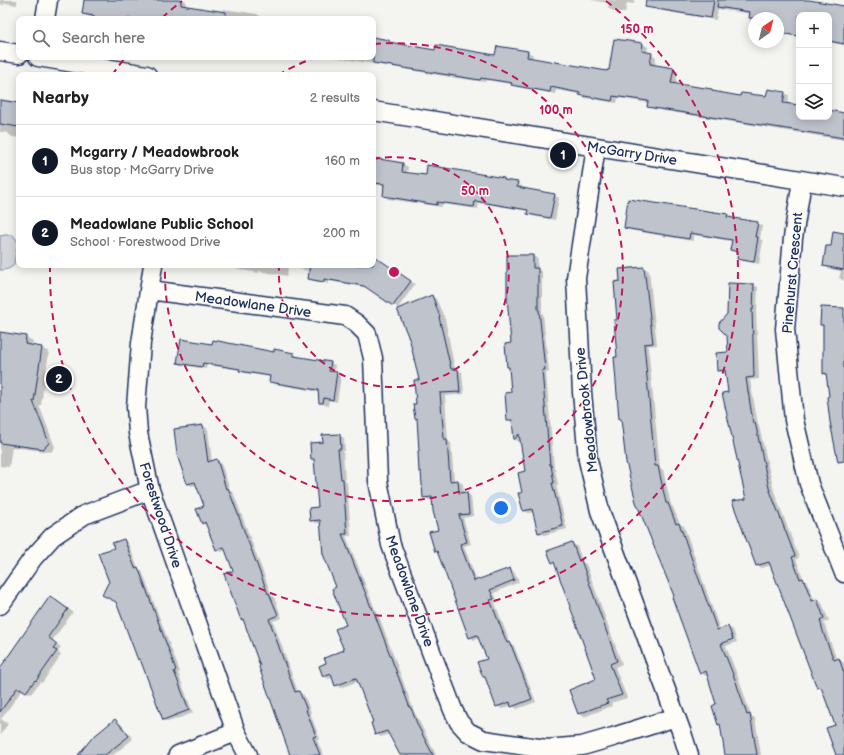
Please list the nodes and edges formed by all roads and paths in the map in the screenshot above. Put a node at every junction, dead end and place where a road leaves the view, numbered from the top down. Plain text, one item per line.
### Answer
1 (48, 0) edge
2 (45, 16) edge
3 (0, 51) edge
4 (16, 54) edge
5 (56, 60) edge
6 (129, 72) edge
7 (376, 111) edge
8 (596, 147) junction
9 (802, 181) junction
10 (844, 187) edge
11 (153, 268) edge
12 (149, 290) junction
13 (150, 490) junction
14 (844, 573) edge
15 (0, 605) edge
16 (676, 717) junction
17 (236, 732) junction
18 (178, 755) edge
19 (248, 755) edge
20 (689, 755) edge

1 - 2 street
3 - 4 street
5 - 6 street
7 - 8 street, McGarry Drive
8 - 9 street, McGarry Drive
8 - 16 street, Meadowbrook Drive
9 - 10 street, McGarry Drive
9 - 14 street, Pinehurst Crescent
11 - 12 street, Forestwood Drive
12 - 13 street, Forestwood Drive
12 - 16 street, Meadowlane Drive
13 - 15 street
13 - 17 street, Forestwood Drive
16 - 20 street, Meadowbrook Drive
17 - 18 street
17 - 19 street, Forestwood Drive

